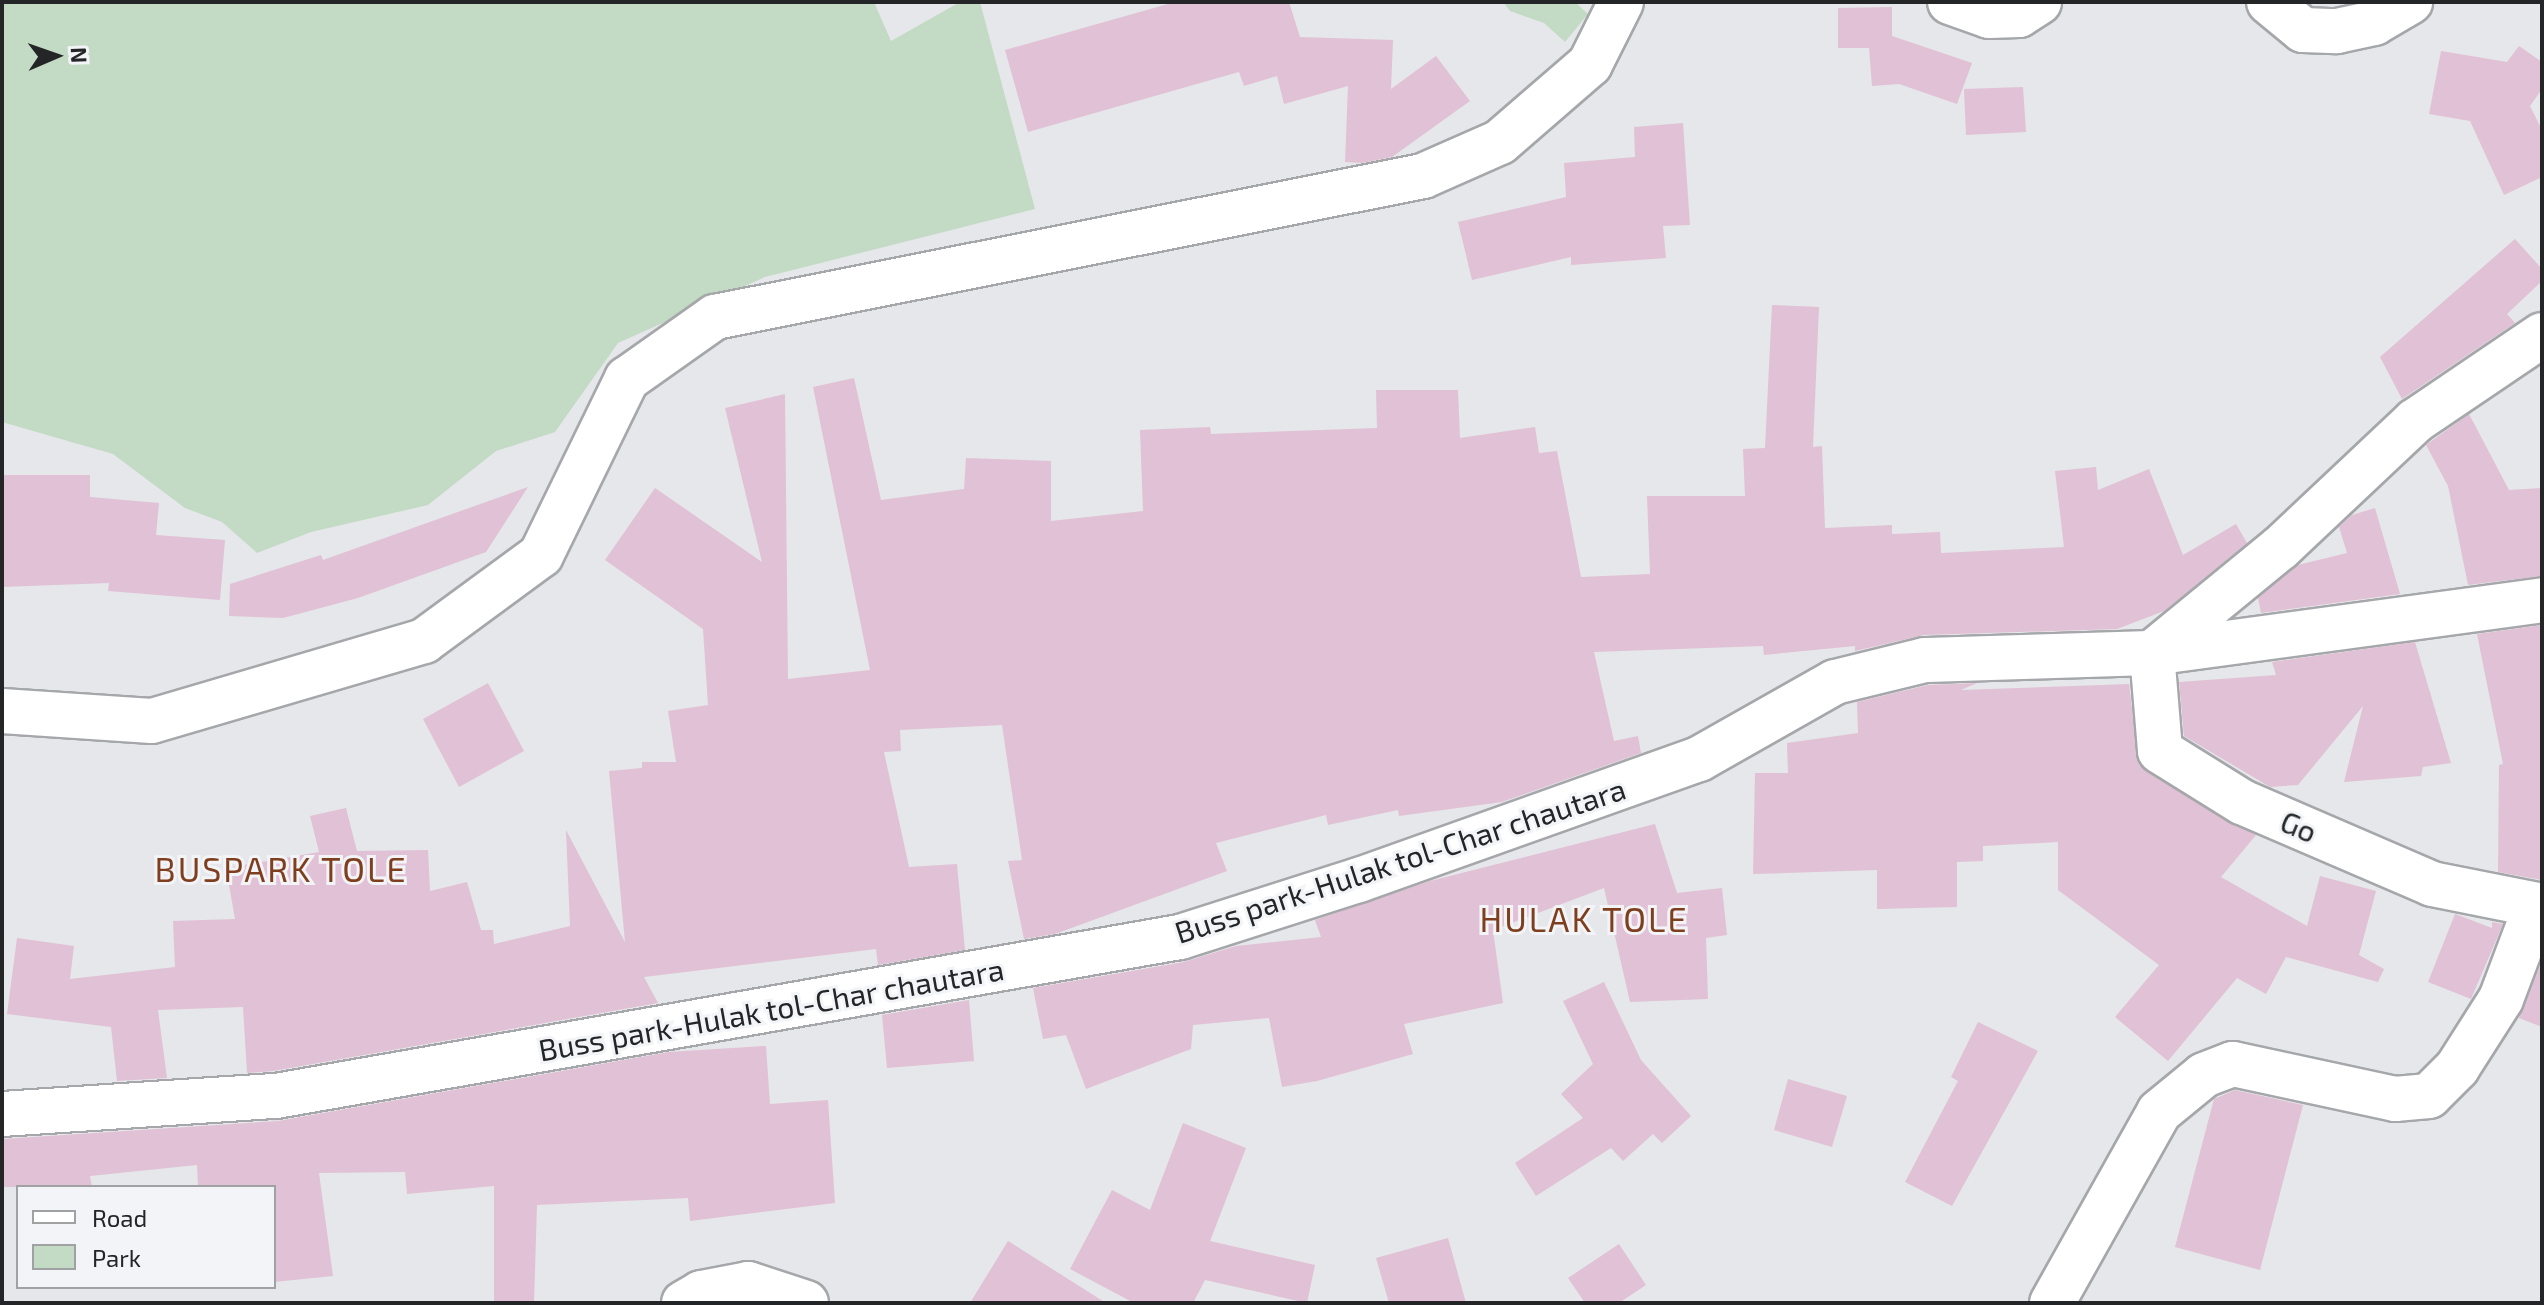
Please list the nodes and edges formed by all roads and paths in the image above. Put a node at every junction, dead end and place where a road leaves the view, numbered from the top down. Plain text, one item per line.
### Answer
1 (1621, 2) edge
2 (1950, 2) edge
3 (2039, 2) edge
4 (2269, 2) edge
5 (2410, 2) edge
6 (2542, 335) edge
7 (2542, 600) edge
8 (2152, 653) junction
9 (2, 711) edge
10 (2539, 906) edge
11 (2, 1114) edge
12 (684, 1303) edge
13 (806, 1303) edge
14 (2052, 1303) edge

1 - 9 street
2 - 3 street
4 - 5 street
6 - 8 street
7 - 8 street, Buss park-Hulak tol-Char chautara
8 - 10 street, Go
8 - 11 street, Buss park-Hulak tol-Char chautara
10 - 14 street
12 - 13 street

